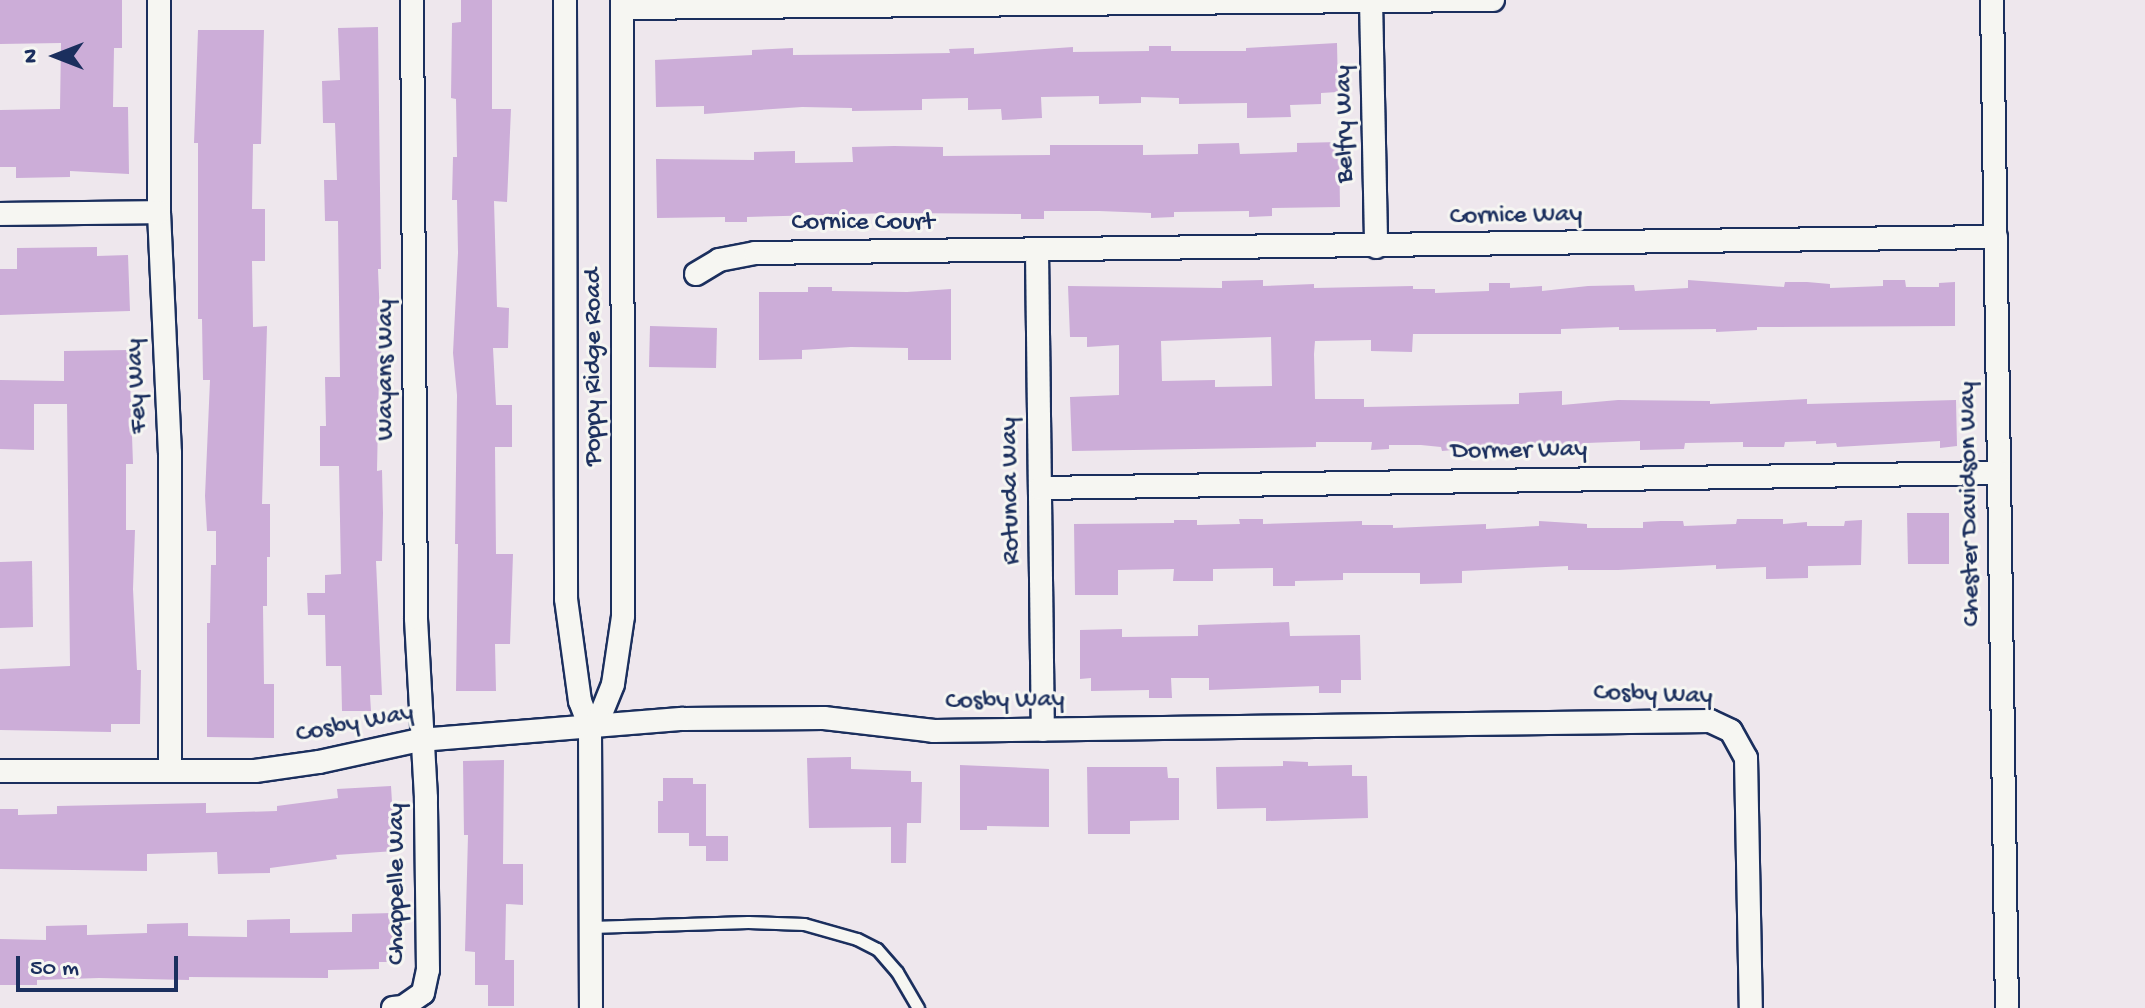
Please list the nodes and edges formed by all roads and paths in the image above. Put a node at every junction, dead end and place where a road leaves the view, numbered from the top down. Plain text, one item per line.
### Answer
1 (159, 0) edge
2 (412, 0) edge
3 (565, 0) edge
4 (1493, 0) edge
5 (1992, 0) edge
6 (1371, 1) edge
7 (622, 4) edge
8 (159, 212) junction
9 (0, 214) edge
10 (1996, 237) junction
11 (1376, 247) junction
12 (1037, 251) junction
13 (696, 274) dead end
14 (1999, 473) junction
15 (1040, 488) junction
16 (590, 727) junction
17 (1043, 730) junction
18 (420, 740) junction
19 (170, 770) junction
20 (0, 771) edge
21 (591, 927) junction
22 (393, 1008) edge
23 (591, 1008) edge
24 (918, 1008) edge
25 (1751, 1008) edge
26 (2007, 1008) edge

1 - 8 street, Fey Way
2 - 18 street, Wayans Way
3 - 16 street, Poppy Ridge Road
4 - 6 street
5 - 10 street, Chester Davidson Way
6 - 7 street
6 - 11 street, Belfry Way
7 - 16 street, Poppy Ridge Road
8 - 9 street
8 - 19 street, Fey Way
10 - 11 street, Cornice Way
10 - 14 street, Chester Davidson Way
11 - 12 street, Cornice Way
12 - 13 street, Cornice Court
12 - 15 street, Rotunda Way
14 - 15 street, Dormer Way
14 - 26 street, Chester Davidson Way
15 - 17 street, Rotunda Way
16 - 17 street, Cosby Way
16 - 18 street, Cosby Way
16 - 21 street, Poppy Ridge Road
17 - 25 street, Cosby Way
18 - 19 street, Cosby Way
18 - 22 street, Chappelle Way
19 - 20 street, Cosby Way
21 - 23 street, Poppy Ridge Road
21 - 24 lane

